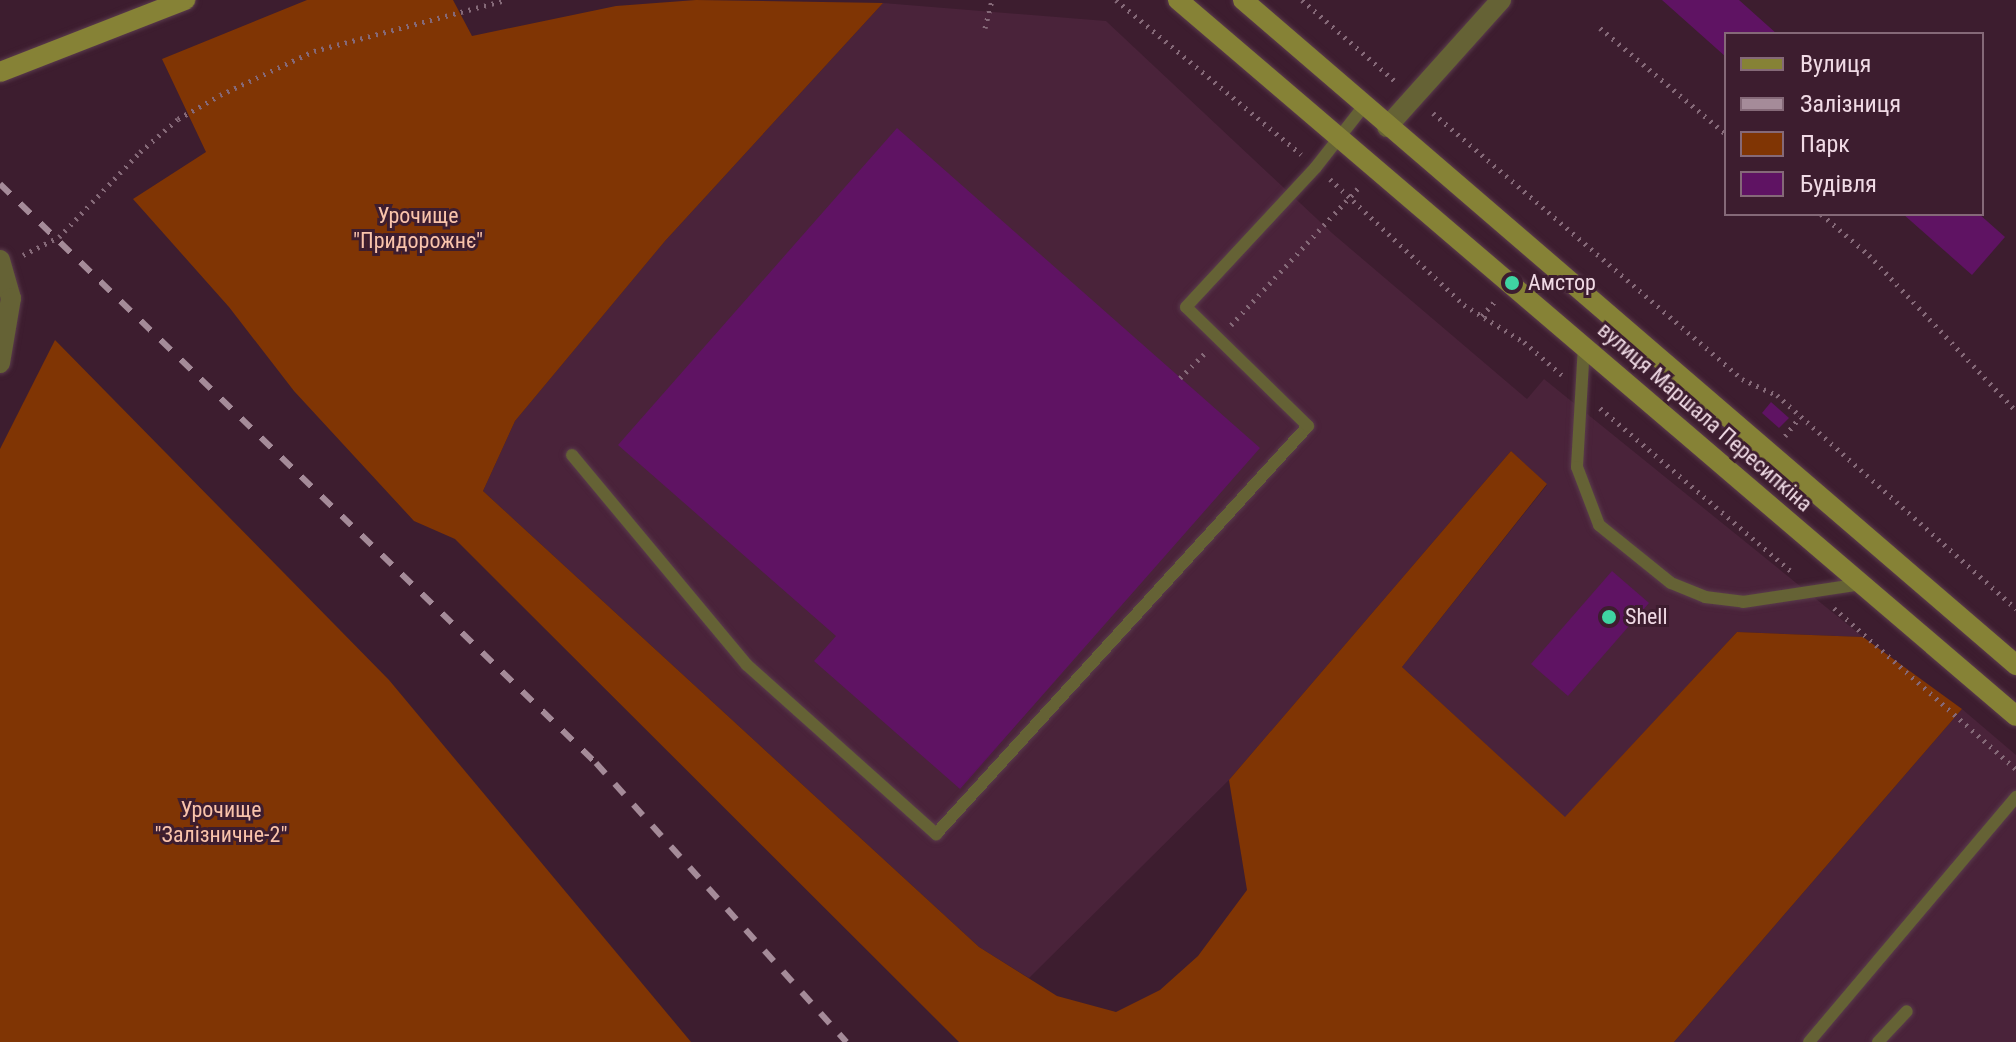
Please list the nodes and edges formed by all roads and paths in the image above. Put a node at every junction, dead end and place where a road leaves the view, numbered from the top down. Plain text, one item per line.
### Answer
1 (185, 0) edge
2 (506, 0) edge
3 (992, 0) edge
4 (1178, 0) edge
5 (1243, 0) edge
6 (1302, 0) edge
7 (1501, 0) edge
8 (985, 28) dead end
9 (1600, 28) dead end
10 (0, 72) edge
11 (1398, 83) dead end
12 (1363, 107) junction
13 (1392, 131) junction
14 (1724, 132) edge
15 (1341, 137) junction
16 (1374, 166) junction
17 (1823, 216) edge
18 (2, 262) edge
19 (1218, 339) junction
20 (1584, 345) junction
21 (0, 363) edge
22 (1180, 378) dead end
23 (2016, 411) edge
24 (572, 455) dead end
25 (1863, 584) junction
26 (2016, 609) edge
27 (2016, 665) edge
28 (2016, 716) edge
29 (2016, 797) edge
30 (1907, 1011) dead end
31 (1809, 1042) edge
32 (1878, 1042) edge

1 - 10 main road
2 - 18 path
3 - 8 path
4 - 15 main road, вулиця Маршала Пересипкіна
5 - 12 main road, вулиця Маршала Пересипкіна
6 - 11 path
7 - 13 street
9 - 14 path
12 - 13 main road, вулиця Маршала Пересипкіна
12 - 15 lane
13 - 26 path
13 - 27 main road, вулиця Маршала Пересипкіна
15 - 16 main road, вулиця Маршала Пересипкіна
15 - 19 lane
16 - 19 path
16 - 20 main road, вулиця Маршала Пересипкіна
17 - 23 path
18 - 21 street
19 - 22 path
19 - 24 lane
20 - 25 main road, вулиця Маршала Пересипкіна
20 - 25 lane
25 - 28 main road, вулиця Маршала Пересипкіна
29 - 31 lane
30 - 32 lane

